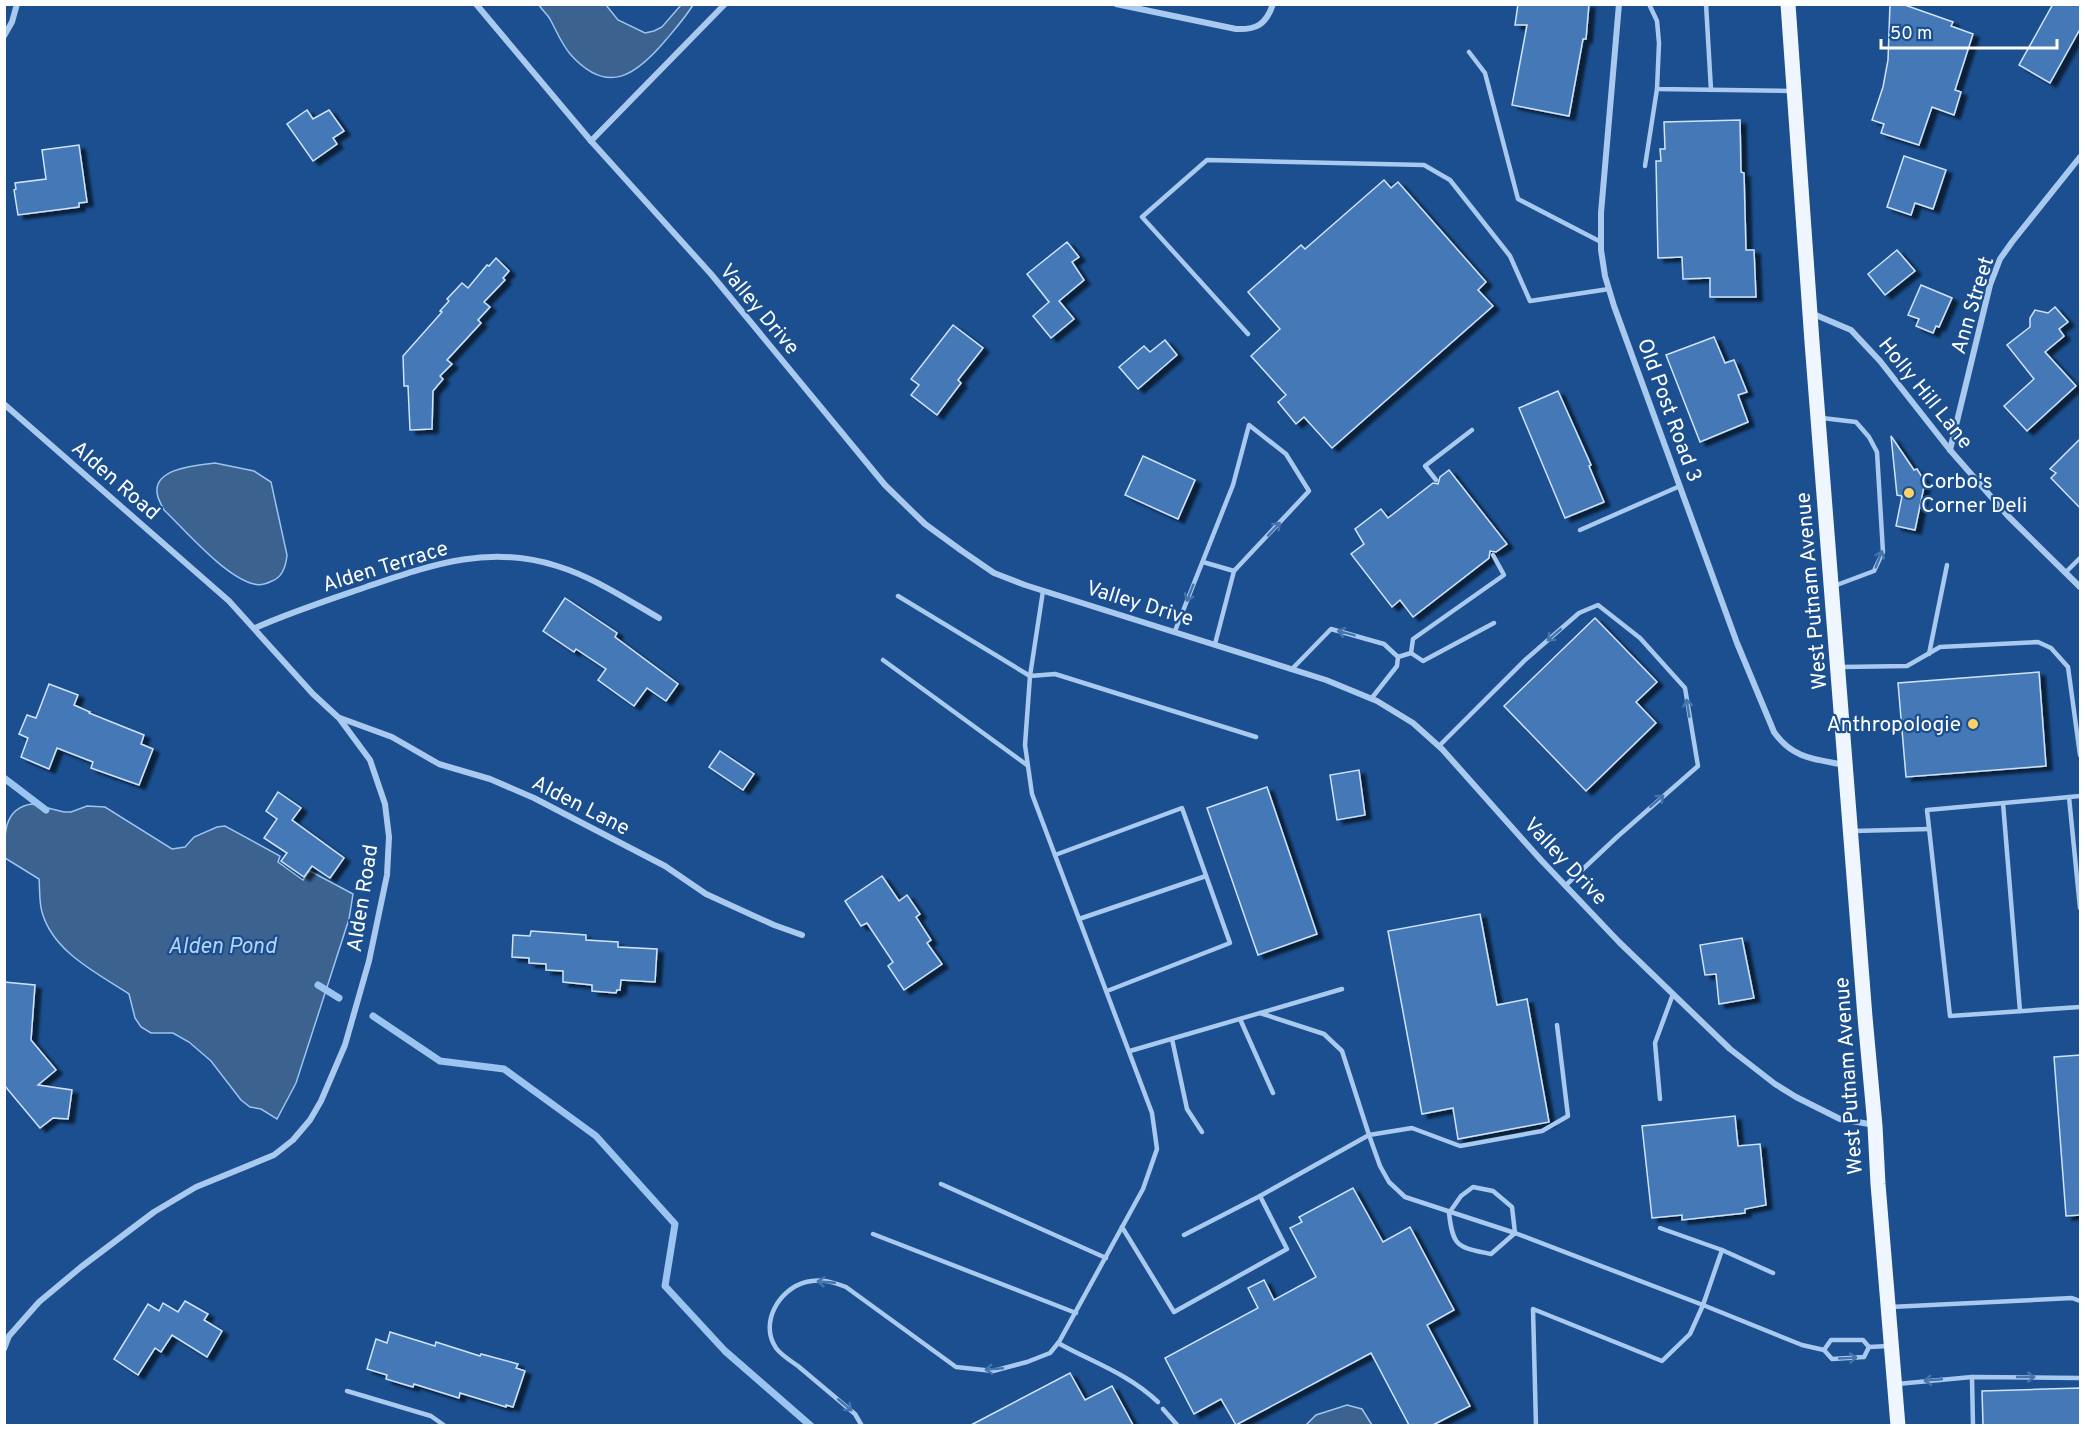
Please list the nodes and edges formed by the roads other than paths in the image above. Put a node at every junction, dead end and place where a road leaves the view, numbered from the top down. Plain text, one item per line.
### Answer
1 (17, 4) edge
2 (476, 4) edge
3 (725, 4) edge
4 (1116, 4) edge
5 (1273, 4) edge
6 (1618, 4) edge
7 (1649, 4) edge
8 (1706, 4) edge
9 (1788, 4) edge
10 (4, 36) edge
11 (1469, 52) dead end
12 (1658, 89) junction
13 (1711, 90) junction
14 (1794, 91) junction
15 (591, 141) junction
16 (2080, 157) edge
17 (1645, 166) dead end
18 (1601, 242) junction
19 (1609, 289) junction
20 (1810, 313) junction
21 (1248, 334) dead end
22 (4, 404) edge
23 (1818, 417) junction
24 (1472, 430) dead end
25 (1950, 450) junction
26 (1436, 480) dead end
27 (1680, 486) junction
28 (1580, 530) dead end
29 (1493, 555) dead end
30 (2080, 558) edge
31 (1203, 562) junction
32 (1947, 565) dead end
33 (1234, 571) junction
34 (2065, 573) junction
35 (1832, 586) junction
36 (2080, 587) edge
37 (1043, 591) junction
38 (898, 596) dead end
39 (659, 618) dead end
40 (1494, 623) dead end
41 (255, 628) junction
42 (1175, 631) junction
43 (1215, 644) junction
44 (1412, 653) junction
45 (1929, 654) junction
46 (1398, 657) junction
47 (883, 660) dead end
48 (1838, 668) junction
49 (1292, 669) junction
50 (1030, 676) junction
51 (1371, 699) junction
52 (339, 718) junction
53 (1256, 737) dead end
54 (1439, 746) junction
55 (2080, 755) edge
56 (1028, 765) junction
57 (1846, 765) junction
58 (2080, 796) edge
59 (2069, 797) junction
60 (2003, 803) junction
61 (1929, 829) junction
62 (1851, 831) junction
63 (1054, 855) junction
64 (1206, 876) junction
65 (1565, 886) junction
66 (2080, 908) edge
67 (1079, 919) junction
68 (802, 935) dead end
69 (1342, 989) dead end
70 (1107, 991) junction
71 (1673, 994) junction
72 (2080, 1007) edge
73 (2020, 1011) junction
74 (1260, 1013) junction
75 (1240, 1019) junction
76 (1557, 1025) dead end
77 (1172, 1039) junction
78 (1130, 1051) junction
79 (1273, 1093) dead end
80 (1660, 1099) dead end
81 (1875, 1126) junction
82 (1203, 1132) dead end
83 (1369, 1135) junction
84 (941, 1184) dead end
85 (1260, 1196) junction
86 (1449, 1213) junction
87 (1122, 1227) junction
88 (1660, 1228) dead end
89 (1515, 1233) junction
90 (873, 1234) dead end
91 (1184, 1235) dead end
92 (1722, 1250) junction
93 (1106, 1258) junction
94 (1773, 1273) dead end
95 (2080, 1301) edge
96 (1703, 1305) junction
97 (1887, 1307) junction
98 (1076, 1313) junction
99 (1058, 1343) junction
100 (1891, 1346) junction
101 (1869, 1347) junction
102 (4, 1348) edge
103 (1824, 1350) junction
104 (1972, 1377) junction
105 (2080, 1378) edge
106 (1894, 1384) junction
107 (347, 1391) dead end
108 (1158, 1402) dead end
109 (1163, 1408) dead end
110 (445, 1425) edge
111 (862, 1425) edge
112 (1178, 1425) edge
113 (1536, 1425) edge
114 (1898, 1425) edge
115 (1973, 1425) edge

1 - 10 street
2 - 15 street, Valley Drive
3 - 15 street
4 - 5 street
6 - 18 street, Old Post Road 3
7 - 12 lane
8 - 13 lane
9 - 14 main road, West Putnam Avenue
11 - 18 lane
12 - 13 lane
12 - 17 lane
13 - 14 lane
14 - 20 main road, West Putnam Avenue
15 - 37 street, Valley Drive
16 - 25 street, Ann Street
18 - 19 street, Old Post Road 3
19 - 21 lane
19 - 27 street, Old Post Road 3
20 - 23 main road, West Putnam Avenue
20 - 25 street, Holly Hill Lane
22 - 41 street, Alden Road
23 - 35 main road, West Putnam Avenue
35 -> 23 lane
24 - 26 lane
25 - 34 street, Holly Hill Lane
27 - 28 lane
27 - 57 street, Old Post Road 3
29 - 44 lane
30 - 34 lane
31 - 33 lane
33 -> 31 lane
31 -> 42 lane
32 - 45 lane
33 - 43 lane
34 - 36 street, Holly Hill Lane
35 - 48 main road, West Putnam Avenue
37 - 42 street, Valley Drive
37 - 50 lane
38 - 50 lane
39 - 41 street, Alden Terrace
40 - 44 lane
41 - 52 street, Alden Road
42 - 43 street, Valley Drive
43 - 49 street, Valley Drive
44 - 46 lane
45 - 48 lane
45 - 55 lane
46 -> 49 lane
46 - 51 lane
47 - 56 lane
48 - 57 main road, West Putnam Avenue
49 - 51 street, Valley Drive
50 - 53 lane
50 - 56 lane
51 - 54 street, Valley Drive
52 - 68 street, Alden Lane
52 - 102 street, Alden Road
54 - 65 street, Valley Drive
65 -> 54 lane
56 - 63 lane
57 - 62 main road, West Putnam Avenue
58 - 59 lane
59 - 60 lane
59 - 66 lane
60 - 61 lane
60 - 73 lane
61 - 62 lane
61 - 73 lane
62 - 81 main road, West Putnam Avenue
63 - 64 lane
63 - 67 lane
64 - 67 lane
64 - 70 lane
65 - 71 street, Valley Drive
67 - 70 lane
69 - 74 lane
70 - 78 lane
71 - 80 lane
71 - 81 street, Valley Drive
72 - 73 lane
74 - 75 lane
74 - 83 lane
75 - 77 lane
75 - 79 lane
76 - 83 lane
77 - 78 lane
77 - 82 lane
78 - 87 lane
81 - 97 main road, West Putnam Avenue
83 - 85 lane
83 - 86 lane
84 - 93 lane
85 - 87 lane
85 - 91 lane
86 - 89 lane
86 - 89 lane
86 - 89 lane
87 - 93 lane
88 - 92 lane
89 - 96 lane
90 - 98 lane
92 - 94 lane
92 - 96 lane
93 - 98 lane
95 - 97 lane
96 - 103 lane
96 - 113 lane
97 - 100 main road, West Putnam Avenue
98 - 99 lane
99 - 108 lane
99 -> 111 lane
100 - 101 lane
100 - 106 main road, West Putnam Avenue
101 - 103 lane
103 -> 101 lane
104 -> 105 lane
104 -> 106 lane
104 - 115 lane
106 - 114 main road, West Putnam Avenue
107 - 110 lane
109 - 112 lane

